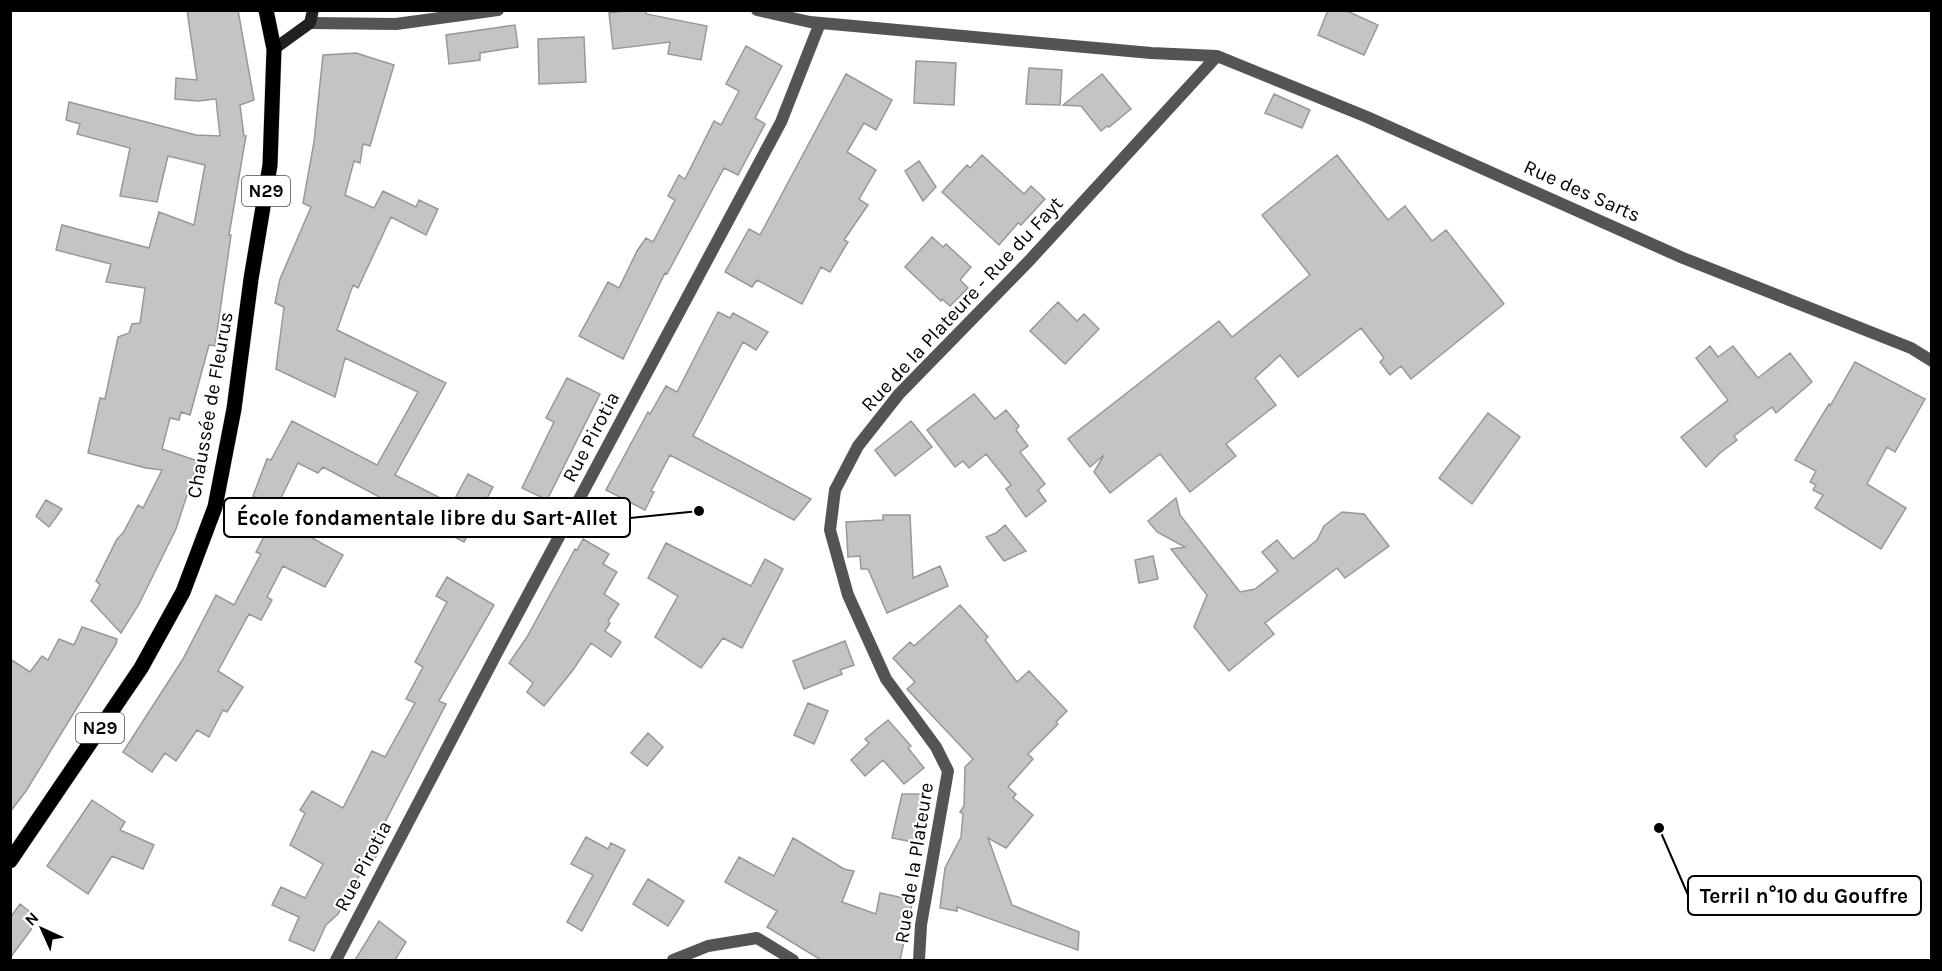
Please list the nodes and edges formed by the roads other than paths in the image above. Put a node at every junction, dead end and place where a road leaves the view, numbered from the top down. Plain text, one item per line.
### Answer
1 (266, 10) edge
2 (314, 10) edge
3 (498, 10) edge
4 (757, 10) edge
5 (310, 23) junction
6 (820, 23) junction
7 (274, 49) junction
8 (1217, 56) junction
9 (1932, 361) edge
10 (948, 771) joint
11 (10, 861) edge
12 (336, 960) edge
13 (673, 960) edge
14 (793, 960) edge
15 (920, 960) edge

1 - 7 main road, Chaussée de Fleurus / N29
2 - 5 street
3 - 5 street
4 - 6 street, Rue des Sarts
5 - 7 street
6 - 8 street, Rue des Sarts
6 - 12 street, Rue Pirotia
7 - 11 main road, Chaussée de Fleurus / N29
8 - 9 street, Rue des Sarts
8 - 10 street, Rue de la Plateure - Rue du Fayt
10 - 15 street, Rue de la Plateure
13 - 14 street

